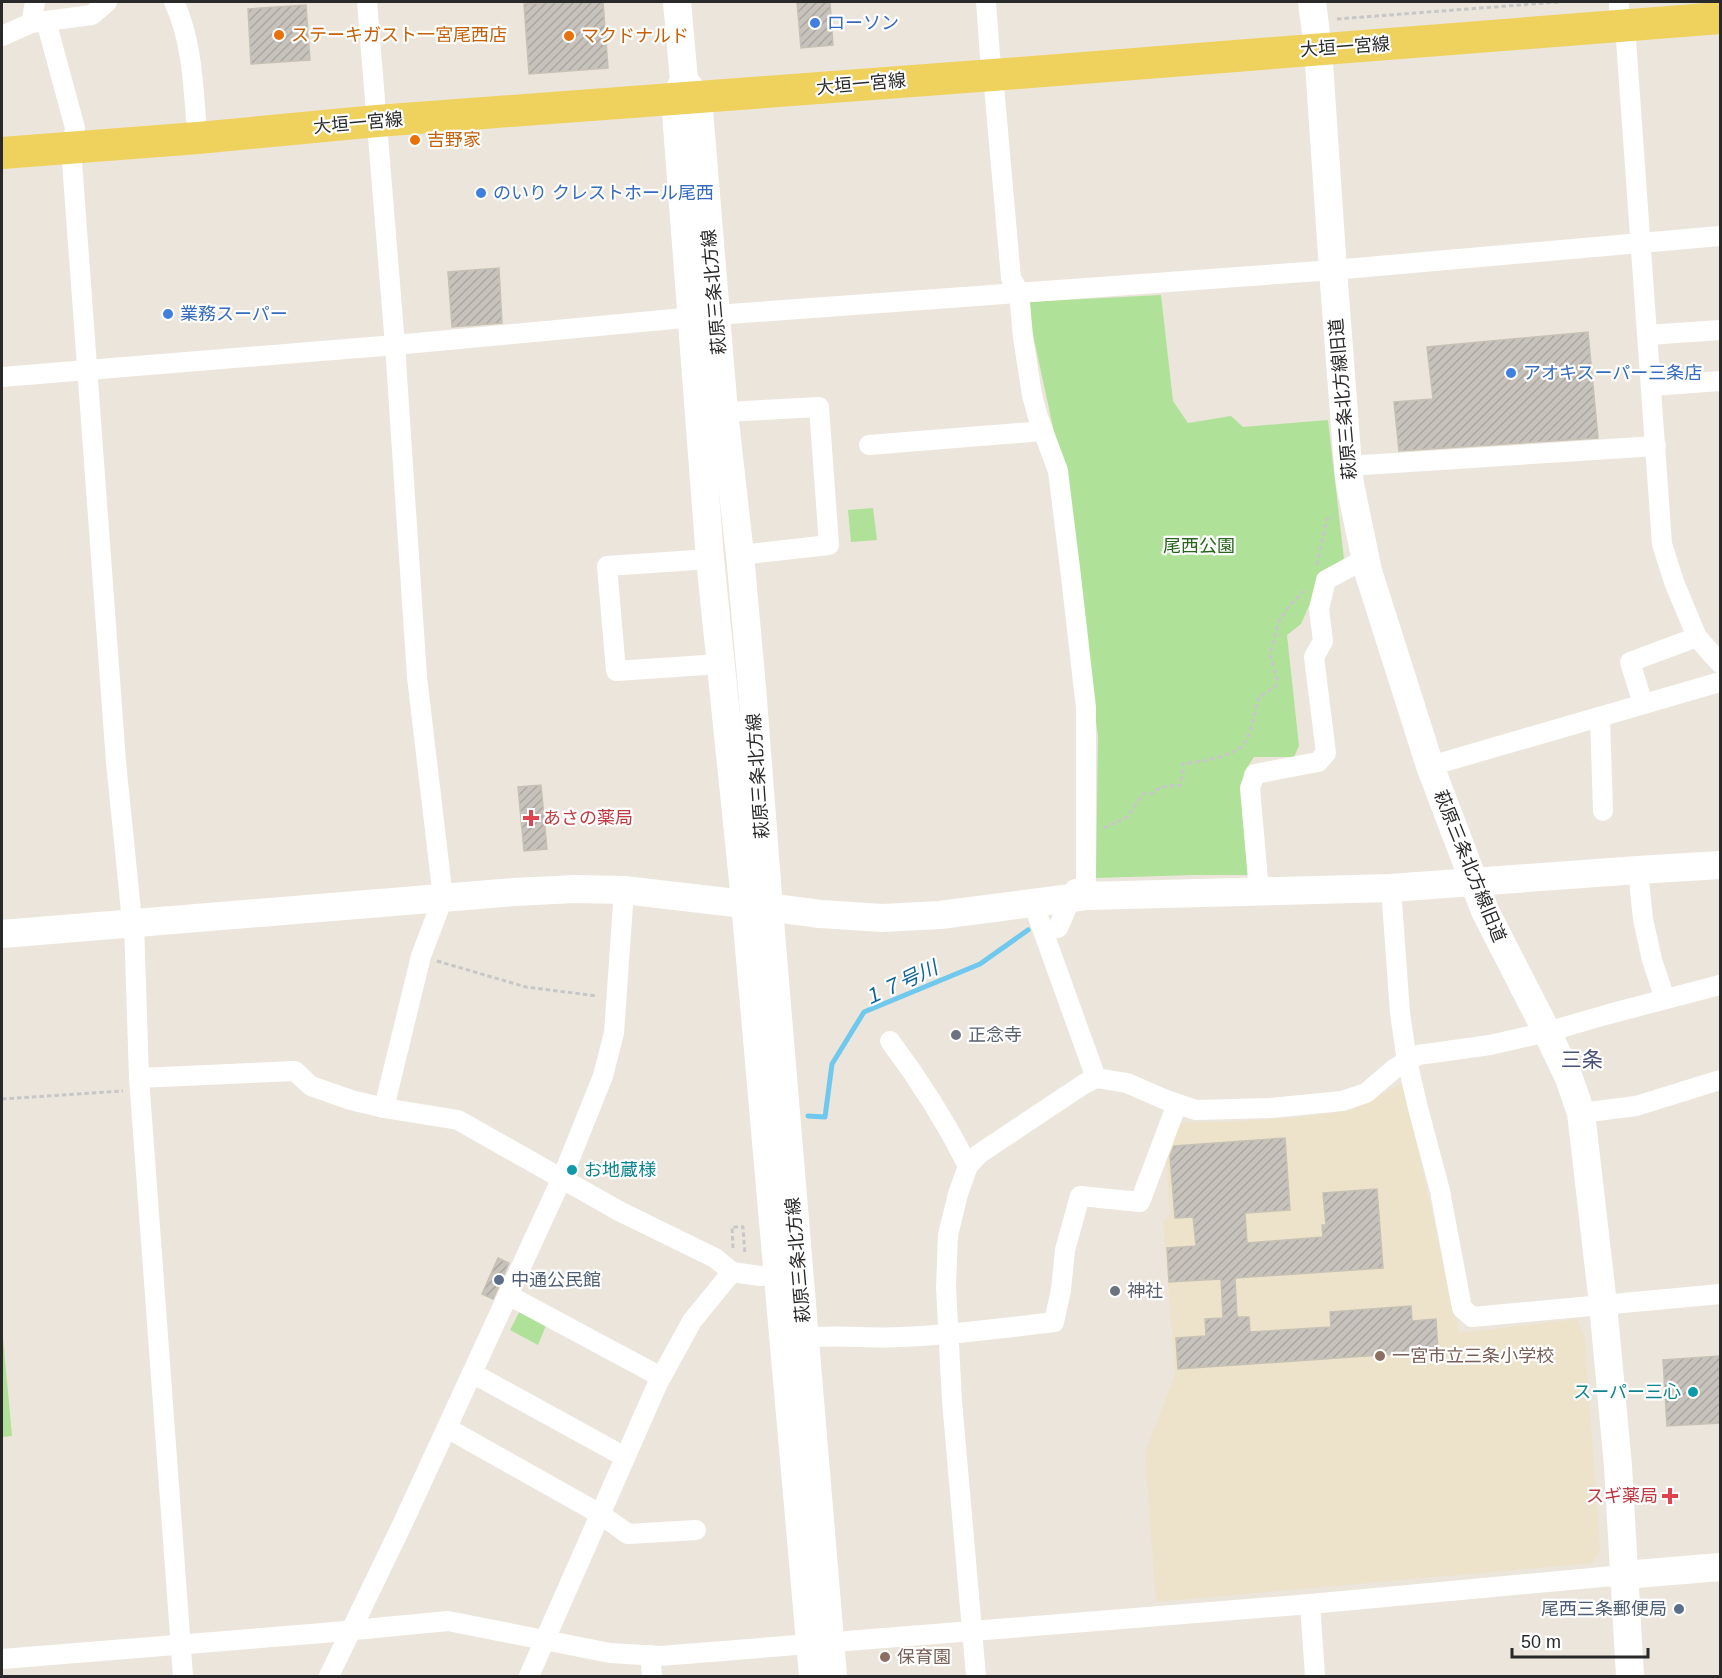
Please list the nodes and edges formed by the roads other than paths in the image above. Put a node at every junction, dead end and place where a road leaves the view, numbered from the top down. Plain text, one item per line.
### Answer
1 (34, 2) edge
2 (107, 2) edge
3 (174, 2) edge
4 (367, 2) edge
5 (677, 2) edge
6 (986, 2) edge
7 (1712, 2) edge
8 (1621, 12) edge
9 (1720, 18) edge
10 (39, 22) junction
11 (1315, 26) edge
12 (2, 36) edge
13 (991, 65) junction
14 (686, 92) junction
15 (376, 112) junction
16 (196, 119) junction
17 (2, 134) edge
18 (73, 138) junction
19 (2, 153) edge
20 (1720, 236) edge
21 (1639, 242) junction
22 (1332, 270) junction
23 (1018, 292) junction
24 (704, 316) junction
25 (1720, 330) edge
26 (1648, 335) junction
27 (395, 345) junction
28 (87, 371) junction
29 (2, 377) edge
30 (1720, 381) edge
31 (1652, 386) junction
32 (724, 412) junction
33 (1043, 431) junction
34 (869, 446) dead end
35 (1656, 446) junction
36 (1348, 466) junction
37 (740, 555) junction
38 (710, 559) junction
39 (1365, 559) junction
40 (1697, 638) junction
41 (1720, 663) edge
42 (720, 664) junction
43 (1720, 682) edge
44 (1643, 704) junction
45 (1600, 717) junction
46 (1430, 766) junction
47 (1603, 811) dead end
48 (1720, 866) edge
49 (1638, 870) junction
50 (1473, 882) junction
51 (1093, 885) junction
52 (1391, 888) junction
53 (624, 890) junction
54 (1259, 891) junction
55 (442, 898) junction
56 (1033, 903) junction
57 (757, 905) junction
58 (134, 923) junction
59 (1058, 928) dead end
60 (2, 934) edge
61 (1720, 985) edge
62 (1665, 999) junction
63 (1547, 1032) junction
64 (890, 1041) dead end
65 (1407, 1061) junction
66 (1096, 1078) junction
67 (1720, 1080) edge
68 (139, 1084) junction
69 (1177, 1104) junction
70 (384, 1108) junction
71 (1581, 1113) junction
72 (968, 1166) junction
73 (562, 1178) junction
74 (816, 1260) dead end
75 (737, 1265) junction
76 (777, 1276) junction
77 (1720, 1294) edge
78 (508, 1295) junction
79 (1603, 1304) junction
80 (949, 1334) junction
81 (804, 1338) junction
82 (472, 1373) junction
83 (662, 1377) junction
84 (447, 1428) junction
85 (625, 1457) junction
86 (600, 1514) junction
87 (696, 1530) dead end
88 (1720, 1567) edge
89 (1624, 1575) junction
90 (1310, 1604) junction
91 (352, 1630) junction
92 (972, 1631) junction
93 (546, 1641) junction
94 (820, 1643) junction
95 (181, 1644) junction
96 (651, 1655) junction
97 (2, 1659) edge
98 (183, 1677) edge
99 (329, 1677) edge
100 (530, 1677) edge
101 (652, 1677) edge
102 (813, 1677) edge
103 (833, 1677) edge
104 (976, 1677) edge
105 (1315, 1677) edge
106 (1630, 1677) edge

1 - 10 street
2 - 10 street
3 - 16 street
4 - 15 street
5 - 14 street, 萩原三条北方線
6 - 13 street
7 - 8 main road, 大垣一宮線
8 - 9 main road, 大垣一宮線
8 - 11 main road, 大垣一宮線
8 - 21 street
10 - 12 street
10 - 18 street
11 - 13 main road, 大垣一宮線
11 - 22 street, 萩原三条北方線旧道
13 - 14 main road, 大垣一宮線
13 - 23 street
14 - 15 main road, 大垣一宮線
14 - 24 street, 萩原三条北方線
15 - 16 main road, 大垣一宮線
15 - 18 main road, 大垣一宮線
15 - 27 street
16 - 18 main road, 大垣一宮線
17 - 18 main road, 大垣一宮線
18 - 19 main road, 大垣一宮線
18 - 28 street
20 - 21 street
21 - 22 street
21 - 26 street
22 - 23 street
22 - 36 street, 萩原三条北方線旧道
23 - 24 street
23 - 33 street
24 - 27 street
24 - 32 street, 萩原三条北方線
24 - 38 street, 萩原三条北方線
25 - 26 street
26 - 31 street
27 - 28 street
27 - 55 street
28 - 29 street
28 - 58 street
30 - 31 street
31 - 35 street
32 - 37 street, 萩原三条北方線
32 - 37 street
33 - 34 street
33 - 51 street
35 - 36 street
35 - 40 street
36 - 39 street, 萩原三条北方線旧道
37 - 57 street, 萩原三条北方線
38 - 42 street, 萩原三条北方線
38 - 42 street
39 - 46 street, 萩原三条北方線旧道
39 - 54 street
40 - 41 street
40 - 44 street
42 - 57 street, 萩原三条北方線
43 - 44 street
44 - 45 street
45 - 46 street
45 - 47 street
46 - 50 street, 萩原三条北方線旧道
48 - 49 street
49 - 50 street
49 - 62 street
50 - 52 street
50 - 63 street, 萩原三条北方線旧道
51 - 54 street
51 - 56 street
51 - 59 street
52 - 54 street
52 - 65 street
53 - 55 street
53 - 57 street
53 - 73 street
55 - 58 street
55 - 70 street
56 - 57 street
56 - 66 street
57 - 76 street, 萩原三条北方線
57 - 81 street, 萩原三条北方線
58 - 60 street
58 - 68 street
61 - 62 street
62 - 63 street
63 - 65 street
63 - 71 street, 萩原三条北方線旧道
64 - 72 street
65 - 69 street
65 - 79 street
66 - 69 street
66 - 72 street
67 - 71 street
68 - 70 street
68 - 95 street
69 - 80 street
70 - 73 street
71 - 79 street, 萩原三条北方線旧道
72 - 80 street
73 - 75 street
73 - 78 street
74 - 75 street
75 - 76 street
75 - 83 street
76 - 94 street, 萩原三条北方線
77 - 79 street
78 - 82 street
78 - 83 street
79 - 89 street, 萩原三条北方線旧道
80 - 81 street
80 - 92 street
81 - 94 street, 萩原三条北方線
82 - 84 street
82 - 85 street
83 - 85 street
84 - 86 street
84 - 91 street
85 - 86 street
86 - 87 street
86 - 93 street
88 - 89 street
89 - 90 street
89 - 106 street, 萩原三条北方線旧道
90 - 92 street
90 - 105 street
91 - 93 street
91 - 95 street
91 - 99 street
92 - 94 street
92 - 104 street
93 - 96 street
93 - 100 street
94 - 96 street
94 - 102 street, 萩原三条北方線
94 - 103 street, 萩原三条北方線
95 - 97 street
95 - 98 street
96 - 101 street

